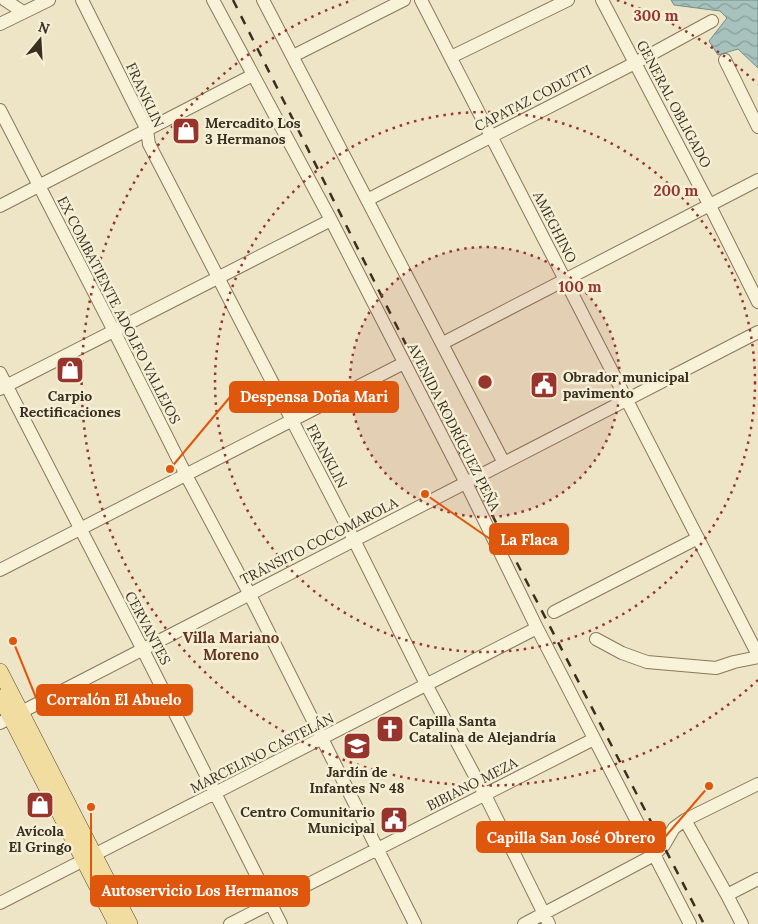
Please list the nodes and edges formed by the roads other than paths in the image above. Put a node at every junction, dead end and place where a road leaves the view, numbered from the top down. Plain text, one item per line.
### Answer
1 (5, 0) edge
2 (49, 0) edge
3 (82, 0) edge
4 (213, 0) edge
5 (263, 0) edge
6 (404, 0) edge
7 (421, 0) edge
8 (568, 0) edge
9 (602, 0) edge
10 (23, 12) junction
11 (712, 21) dead end
12 (0, 24) edge
13 (293, 56) junction
14 (451, 58) junction
15 (725, 60) dead end
16 (635, 62) junction
17 (252, 75) junction
18 (0, 110) edge
19 (758, 127) edge
20 (147, 130) junction
21 (491, 136) junction
22 (758, 180) edge
23 (39, 186) junction
24 (367, 200) junction
25 (0, 206) edge
26 (710, 206) junction
27 (331, 220) junction
28 (219, 277) junction
29 (566, 281) junction
30 (758, 302) edge
31 (114, 330) junction
32 (758, 332) edge
33 (443, 343) junction
34 (404, 363) junction
35 (0, 373) edge
36 (3, 388) edge
37 (628, 400) junction
38 (292, 421) junction
39 (504, 463) junction
40 (186, 474) junction
41 (466, 483) junction
42 (79, 529) junction
43 (698, 538) junction
44 (354, 540) junction
45 (0, 570) edge
46 (249, 593) junction
47 (554, 612) dead end
48 (536, 628) junction
49 (596, 639) dead end
50 (142, 648) junction
51 (758, 656) edge
52 (0, 670) edge
53 (427, 686) junction
54 (0, 697) edge
55 (10, 718) edge
56 (322, 739) junction
57 (594, 739) junction
58 (758, 784) edge
59 (215, 793) junction
60 (485, 794) junction
61 (685, 820) junction
62 (378, 849) junction
63 (654, 855) junction
64 (89, 858) junction
65 (758, 879) edge
66 (727, 895) junction
67 (0, 903) edge
68 (271, 904) junction
69 (547, 919) edge
70 (116, 924) edge
71 (130, 924) edge
72 (230, 924) edge
73 (281, 924) edge
74 (415, 924) edge
75 (524, 924) edge
76 (690, 924) edge
77 (742, 924) edge

1 - 10 street
2 - 10 street
3 - 20 street, FRANKLIN
4 - 17 street, AVENIDA RODRÍGUEZ PEÑA
5 - 13 street, AVENIDA RODRÍGUEZ PEÑA
6 - 13 street
7 - 14 street, AMEGHINO
8 - 14 street
9 - 16 street, GENERAL OBLIGADO
10 - 12 street
11 - 16 street, CAPATAZ CODUTTI
13 - 24 street, AVENIDA RODRÍGUEZ PEÑA
14 - 21 street, AMEGHINO
15 - 19 street
16 - 21 street, CAPATAZ CODUTTI
16 - 26 street, GENERAL OBLIGADO
17 - 20 street
17 - 27 street, AVENIDA RODRÍGUEZ PEÑA
18 - 23 street, EX COMBATIENTE ADOLFO VALLEJOS
20 - 23 street
20 - 28 street, FRANKLIN
21 - 24 street, CAPATAZ CODUTTI
21 - 29 street, AMEGHINO
22 - 26 street
23 - 25 street
23 - 31 street, EX COMBATIENTE ADOLFO VALLEJOS
24 - 33 street, AVENIDA RODRÍGUEZ PEÑA
26 - 29 street
26 - 30 street, GENERAL OBLIGADO
27 - 28 street
27 - 34 street, AVENIDA RODRÍGUEZ PEÑA
28 - 31 street
28 - 38 street, FRANKLIN
29 - 33 street
29 - 37 street, AMEGHINO
31 - 36 street
31 - 40 street, EX COMBATIENTE ADOLFO VALLEJOS
32 - 37 street, TRÁNSITO COCOMAROLA
33 - 39 street, AVENIDA RODRÍGUEZ PEÑA
34 - 38 street
34 - 41 street, AVENIDA RODRÍGUEZ PEÑA
35 - 36 street, CERVANTES
36 - 42 street, CERVANTES
37 - 39 street, TRÁNSITO COCOMAROLA
37 - 43 street, AMEGHINO
38 - 40 street
38 - 44 street, FRANKLIN
39 - 41 street, TRÁNSITO COCOMAROLA
40 - 42 street
40 - 46 street, EX COMBATIENTE ADOLFO VALLEJOS
41 - 44 street, TRÁNSITO COCOMAROLA
41 - 48 street, AVENIDA RODRÍGUEZ PEÑA
42 - 45 street
42 - 50 street, CERVANTES
43 - 47 street
43 - 51 street, AMEGHINO
44 - 46 street, TRÁNSITO COCOMAROLA
44 - 53 street, FRANKLIN
46 - 50 street, TRÁNSITO COCOMAROLA
46 - 56 street, EX COMBATIENTE ADOLFO VALLEJOS
48 - 53 street, MARCELINO CASTELÁN
48 - 57 street, AVENIDA RODRÍGUEZ PEÑA
49 - 51 street
50 - 55 street, TRÁNSITO COCOMAROLA
50 - 59 street, CERVANTES
52 - 55 main road
53 - 56 street, MARCELINO CASTELÁN
53 - 60 street, FRANKLIN
54 - 55 main road
55 - 64 main road
56 - 59 street, MARCELINO CASTELÁN
56 - 62 street, EX COMBATIENTE ADOLFO VALLEJOS
57 - 60 street, BIBIANO MEZA
57 - 63 street, AVENIDA RODRÍGUEZ PEÑA
58 - 61 street
59 - 64 street, MARCELINO CASTELÁN
59 - 68 street, CERVANTES
60 - 62 street, BIBIANO MEZA
60 - 69 street, FRANKLIN
61 - 63 street
61 - 66 street
62 - 68 street, BIBIANO MEZA
62 - 74 street, EX COMBATIENTE ADOLFO VALLEJOS
63 - 69 street
63 - 76 street, AVENIDA RODRÍGUEZ PEÑA
64 - 67 street, MARCELINO CASTELÁN
64 - 70 main road
64 - 71 main road
65 - 66 street
66 - 77 street
68 - 72 street, BIBIANO MEZA
68 - 73 street, CERVANTES
69 - 75 street

